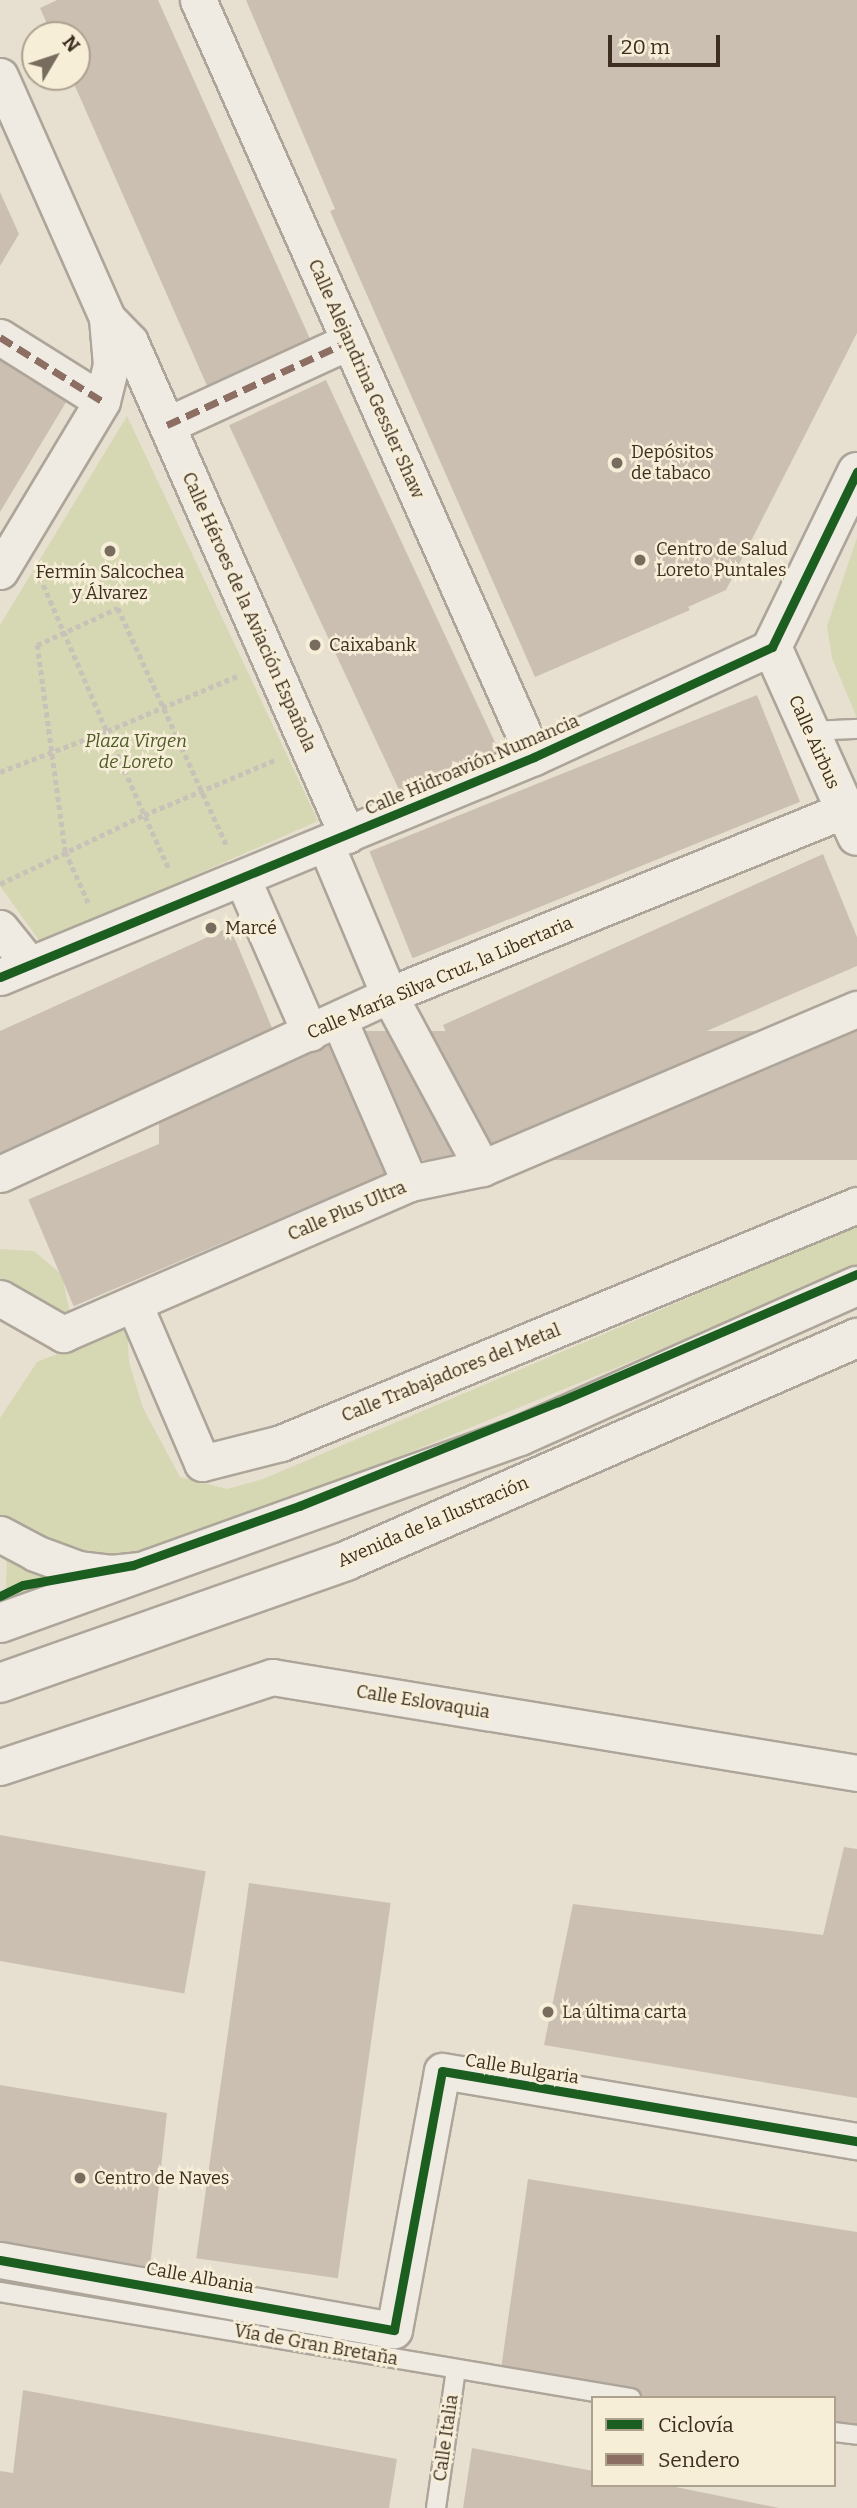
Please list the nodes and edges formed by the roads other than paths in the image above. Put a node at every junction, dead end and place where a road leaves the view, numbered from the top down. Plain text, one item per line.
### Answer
1 (198, 0) edge
2 (0, 76) edge
3 (107, 318) junction
4 (0, 337) edge
5 (349, 341) junction
6 (151, 390) junction
7 (103, 395) junction
8 (167, 425) junction
9 (857, 472) edge
10 (0, 571) edge
11 (772, 647) junction
12 (857, 729) edge
13 (809, 731) junction
14 (534, 757) junction
15 (851, 823) edge
16 (337, 840) junction
17 (243, 880) junction
18 (0, 928) edge
19 (15, 971) edge
20 (389, 995) junction
21 (857, 1009) edge
22 (325, 1027) junction
23 (482, 1168) junction
24 (0, 1174) edge
25 (410, 1183) junction
26 (857, 1205) edge
27 (857, 1286) edge
28 (0, 1298) edge
29 (134, 1304) junction
30 (857, 1338) edge
31 (0, 1534) edge
32 (162, 1565) junction
33 (0, 1623) edge
34 (0, 1683) edge
35 (0, 1767) edge
36 (857, 1773) edge
37 (857, 2141) edge
38 (0, 2260) edge
39 (0, 2292) edge
40 (394, 2330) joint
41 (456, 2368) junction
42 (619, 2396) edge
43 (836, 2432) edge
44 (857, 2435) edge
45 (436, 2508) edge

1 - 5 street, Calle Alejandrina Gessler Shaw
2 - 3 street, Calle Héroes de la Aviación Española
3 - 6 street, Calle Héroes de la Aviación Española
3 - 7 street
4 - 7 street
5 - 8 street
5 - 14 street, Calle Alejandrina Gessler Shaw
6 - 7 street
6 - 8 street, Calle Héroes de la Aviación Española
7 - 10 street
8 - 16 street, Calle Héroes de la Aviación Española
9 - 11 main road
11 - 13 main road, Calle Airbus
11 - 14 street, Calle Hidroavión Numancia
12 - 13 lane
13 - 15 main road, Calle Airbus
14 - 16 street, Calle Hidroavión Numancia
15 - 20 street, Calle María Silva Cruz, la Libertaria
16 - 17 street, Calle Hidroavión Numancia
16 - 20 street, Calle Héroes de la Aviación Española
17 - 19 street, Calle Hidroavión Numancia
17 - 22 street
18 - 19 street
20 - 22 street, Calle María Silva Cruz, la Libertaria
20 - 23 street, Calle Héroes de la Aviación Española
21 - 23 street, Calle Plus Ultra
22 - 24 street, Calle María Silva Cruz, la Libertaria
22 - 25 street
23 - 25 street, Calle Plus Ultra
25 - 29 street, Calle Plus Ultra
26 - 29 street, Calle Trabajadores del Metal
27 - 32 main road
28 - 29 street, Calle Plus Ultra
30 - 34 main road, Avenida de la Ilustración
31 - 32 street
32 - 33 main road
35 - 36 street, Calle Eslovaquia
37 - 40 street, Calle Bulgaria
38 - 40 street, Calle Albania
39 - 41 lane, Vía de Gran Bretaña
41 - 42 lane, Vía de Gran Bretaña
41 - 45 lane, Calle Italia
43 - 44 lane

